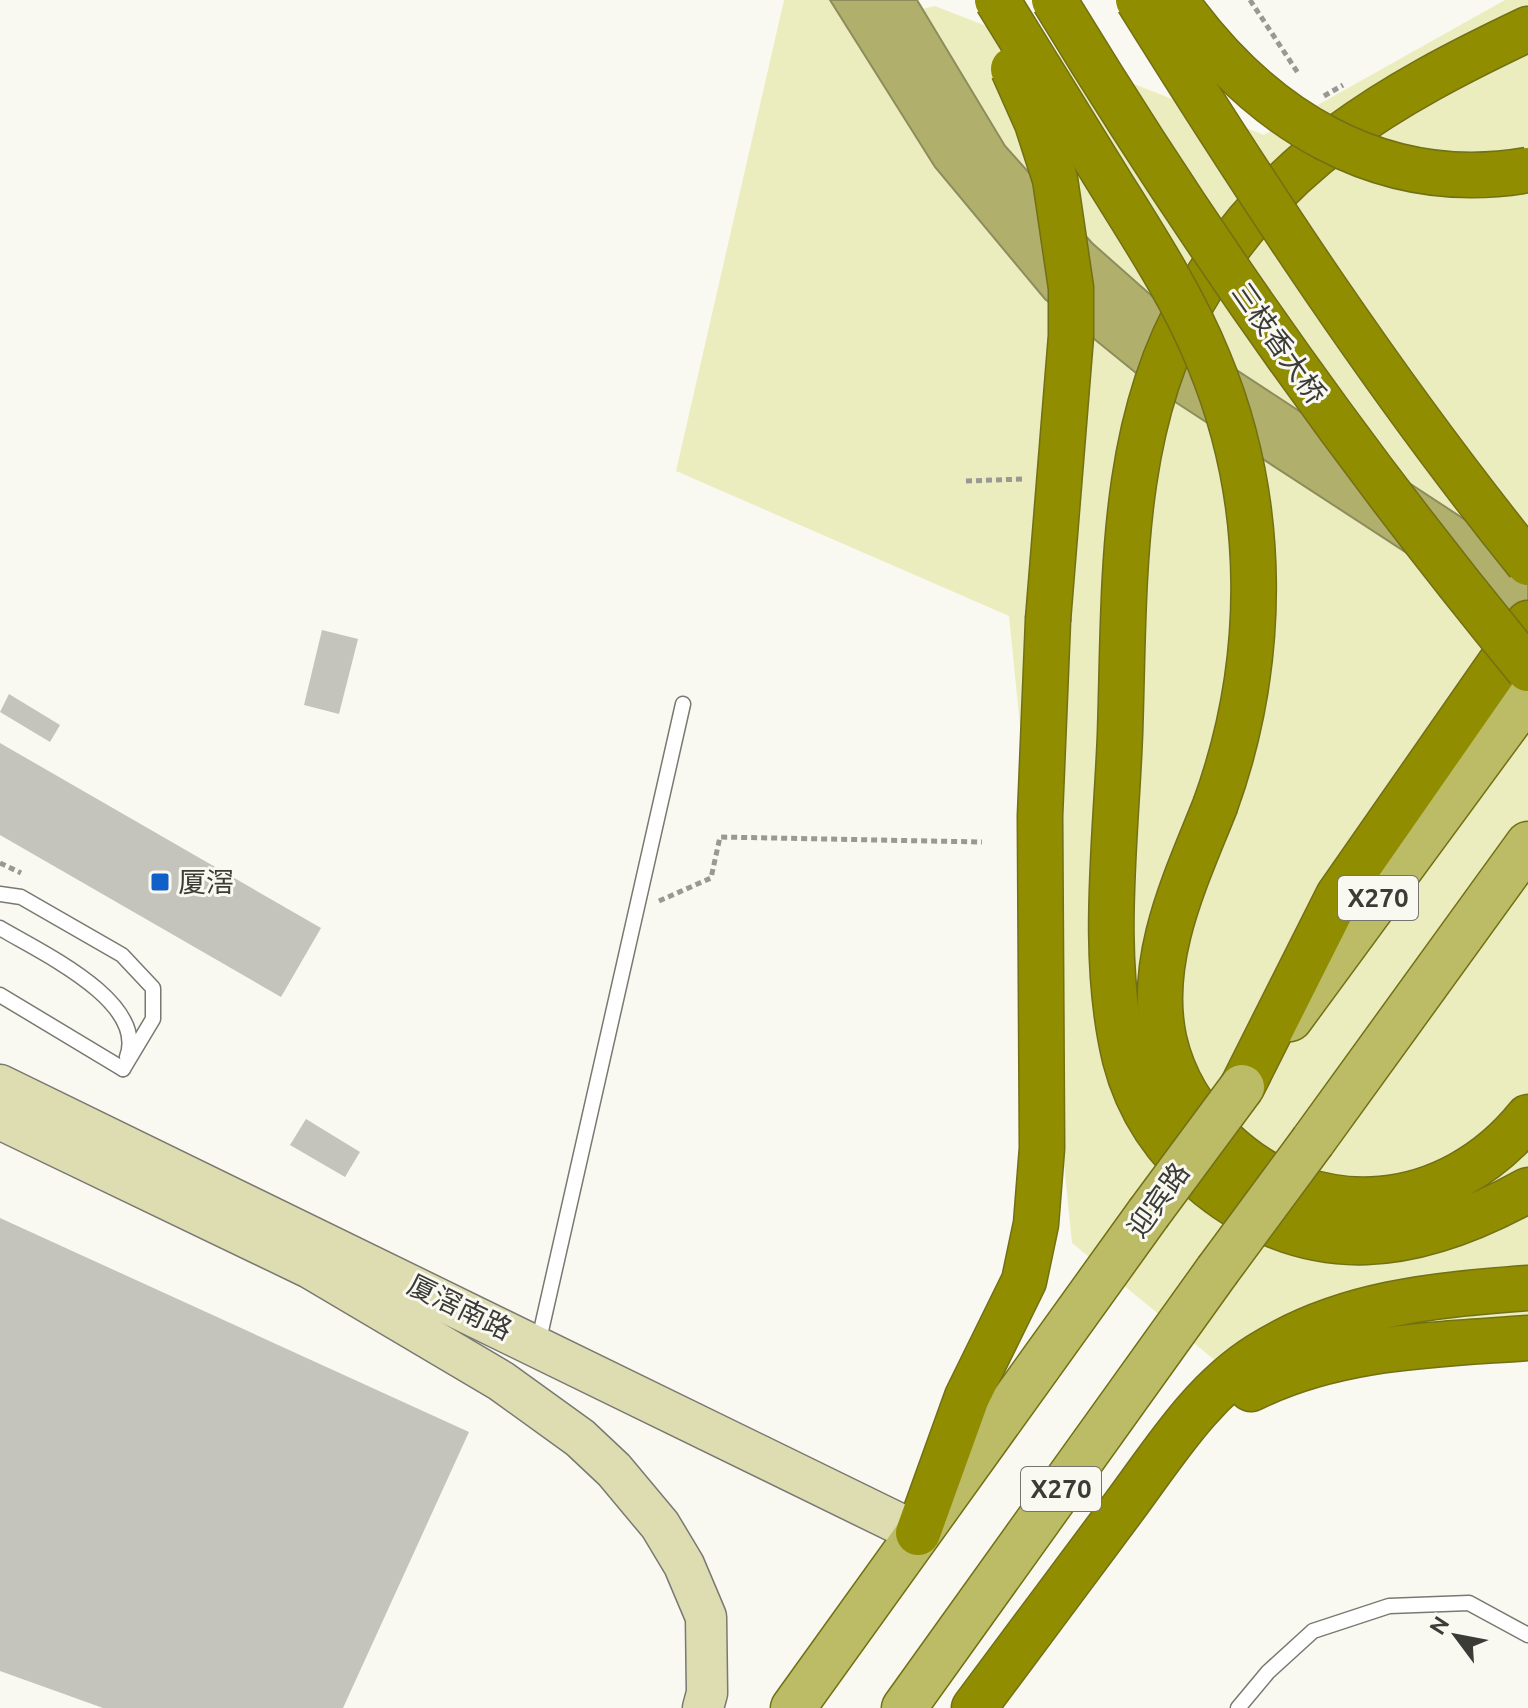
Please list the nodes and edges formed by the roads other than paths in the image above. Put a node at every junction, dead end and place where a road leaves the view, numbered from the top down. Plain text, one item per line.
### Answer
1 (976, 0) edge
2 (997, 0) edge
3 (1054, 0) edge
4 (1138, 0) edge
5 (1175, 0) edge
6 (1528, 29) edge
7 (1528, 170) edge
8 (1528, 563) edge
9 (1528, 623) edge
10 (1528, 669) edge
11 (1511, 696) edge
12 (683, 704) dead end
13 (1528, 844) edge
14 (0, 894) edge
15 (0, 928) edge
16 (0, 995) edge
17 (123, 1069) junction
18 (0, 1085) edge
19 (1242, 1087) joint
20 (1528, 1117) edge
21 (0, 1119) edge
22 (1528, 1190) edge
23 (1528, 1288) edge
24 (1528, 1338) edge
25 (538, 1345) junction
26 (1168, 1448) junction
27 (918, 1533) junction
28 (1528, 1635) edge
29 (703, 1708) edge
30 (793, 1708) edge
31 (904, 1708) edge
32 (974, 1708) edge
33 (1238, 1708) edge

1 - 27 highway, bridge
2 - 20 highway, bridge
3 - 10 highway, 三枝香大桥, bridge
4 - 8 highway, bridge
5 - 7 highway, bridge
6 - 22 highway
9 - 11 highway
11 - 19 highway
12 - 25 lane
13 - 31 main road, X270, bridge
14 - 17 lane
15 - 17 lane
16 - 17 lane
18 - 25 street, 厦滘南路
19 - 27 main road, 迎宾路, bridge
21 - 29 street, 厦滘南路
23 - 26 highway
24 - 26 highway
25 - 27 street, 厦滘南路
26 - 32 highway
27 - 30 main road, 迎宾路
28 - 33 lane

